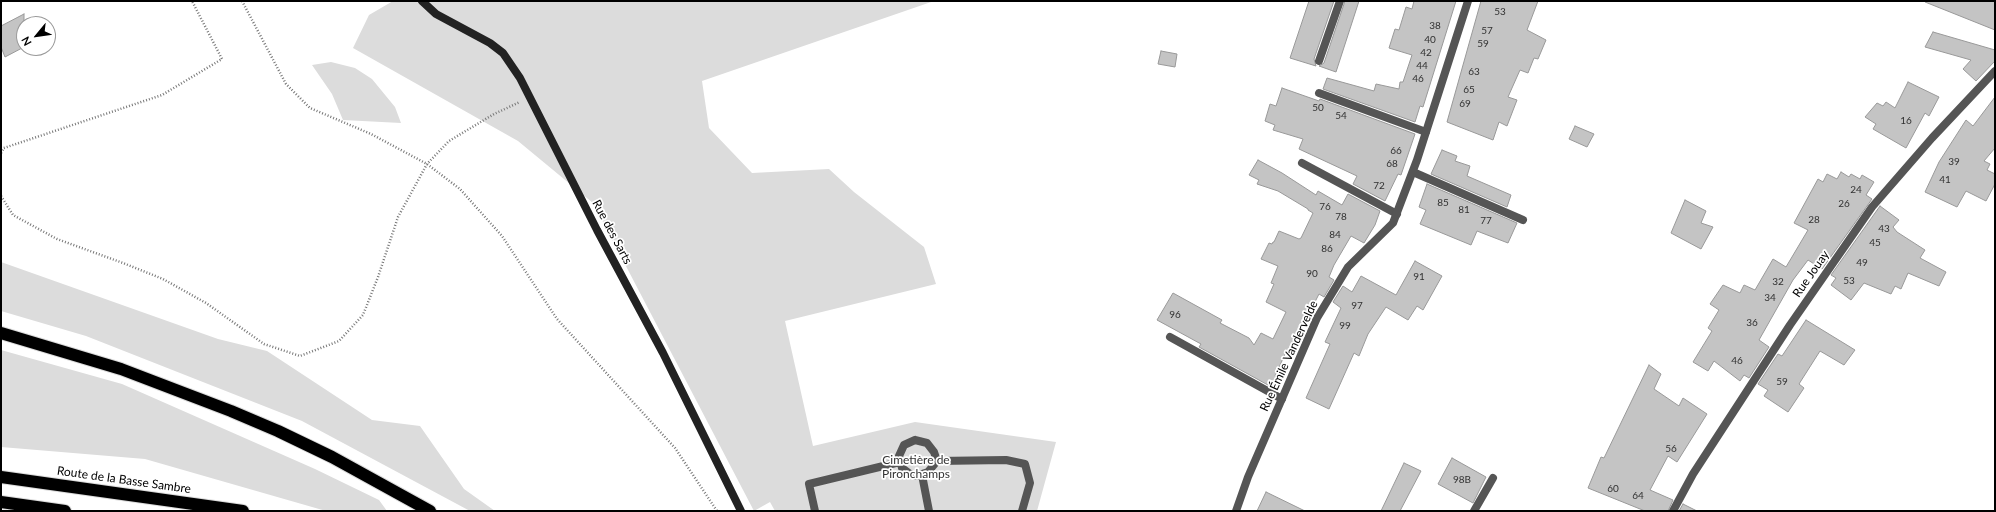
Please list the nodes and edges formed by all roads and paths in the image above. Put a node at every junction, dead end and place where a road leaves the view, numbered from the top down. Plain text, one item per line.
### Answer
1 (192, 1) edge
2 (242, 1) edge
3 (422, 1) edge
4 (1340, 1) edge
5 (1468, 1) edge
6 (1319, 61) dead end
7 (1995, 71) edge
8 (1319, 93) dead end
9 (530, 97) junction
10 (1426, 132) junction
11 (5, 148) junction
12 (1, 149) edge
13 (1, 153) edge
14 (1302, 163) dead end
15 (427, 164) junction
16 (1413, 172) junction
17 (1, 196) edge
18 (1397, 214) junction
19 (1523, 220) dead end
20 (1, 333) edge
21 (1170, 337) dead end
22 (1282, 399) junction
23 (937, 461) junction
24 (900, 462) junction
25 (922, 475) junction
26 (1, 477) edge
27 (1493, 478) dead end
28 (1, 502) edge
29 (65, 511) edge
30 (243, 511) edge
31 (430, 511) edge
32 (717, 511) edge
33 (742, 511) edge
34 (815, 511) edge
35 (929, 511) edge
36 (1022, 511) edge
37 (1236, 511) edge
38 (1474, 511) edge
39 (1673, 511) edge

1 - 11 path
2 - 15 path
3 - 9 street, Rue des Sarts
4 - 6 street
5 - 10 street, Rue Émile Vandervelde
7 - 39 street, Rue Jouay
8 - 10 street
9 - 15 path
9 - 33 street, Rue des Sarts
10 - 16 street, Rue Émile Vandervelde
11 - 12 path
11 - 13 path
14 - 18 street
15 - 17 path
15 - 32 path
16 - 18 street, Rue Émile Vandervelde
16 - 19 street
18 - 22 street, Rue Émile Vandervelde
20 - 31 highway
21 - 22 street
22 - 37 street, Rue Émile Vandervelde
23 - 24 street
23 - 25 street
23 - 36 street
24 - 25 street
24 - 34 street
25 - 35 street
26 - 30 highway, Route de la Basse Sambre
27 - 38 street
28 - 29 highway

